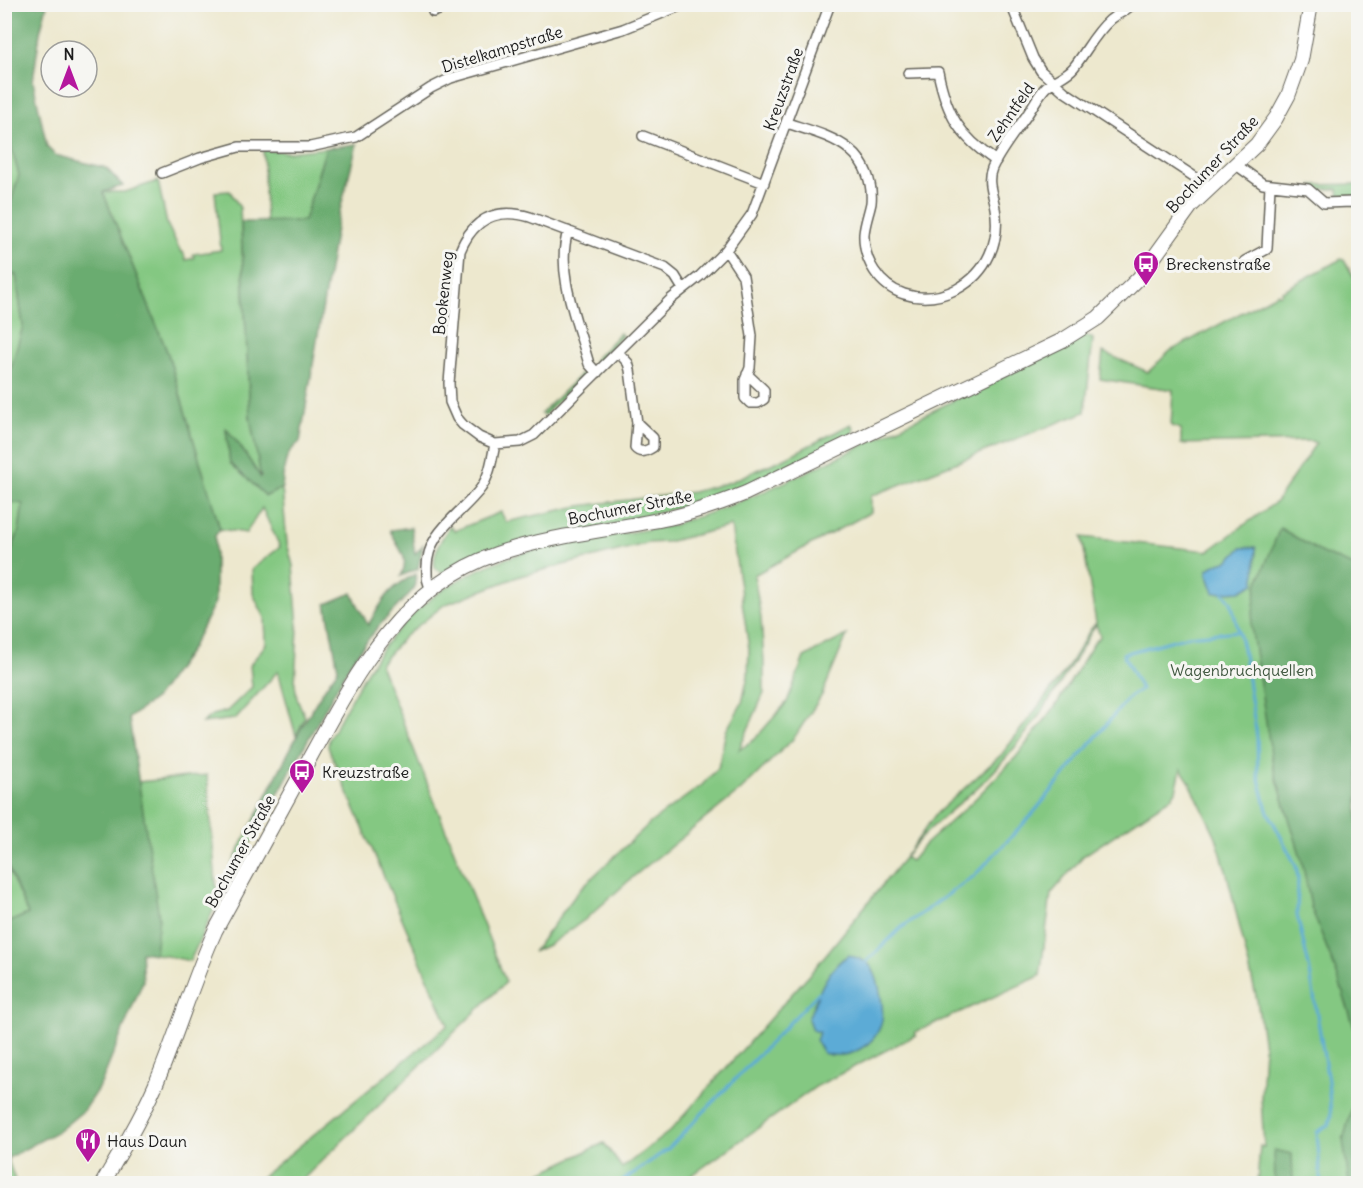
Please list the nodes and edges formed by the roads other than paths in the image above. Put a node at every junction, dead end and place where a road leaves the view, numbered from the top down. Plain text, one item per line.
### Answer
1 (455, 4) edge
2 (685, 4) edge
3 (830, 4) edge
4 (1011, 4) edge
5 (1131, 4) edge
6 (1311, 4) edge
7 (434, 12) dead end
8 (908, 73) dead end
9 (1053, 82) junction
10 (787, 123) junction
11 (643, 136) dead end
12 (996, 161) junction
13 (1236, 164) junction
14 (162, 173) dead end
15 (764, 183) junction
16 (1270, 185) junction
17 (1210, 187) junction
18 (1359, 206) edge
19 (568, 231) junction
20 (726, 250) junction
21 (1245, 261) dead end
22 (683, 289) junction
23 (618, 352) junction
24 (597, 373) junction
25 (747, 374) dead end
26 (637, 423) dead end
27 (495, 444) junction
28 (431, 588) junction
29 (102, 1184) edge

1 - 7 street
2 - 14 street, Distelkampstraße
3 - 10 street, Kreuzstraße
4 - 9 street
5 - 9 street, Zehntfeld
6 - 13 main road, Bochumer Straße
8 - 12 street, Zehntfeld
9 - 12 street, Zehntfeld
9 - 17 street
10 - 12 street, Zehntfeld
10 - 15 street, Kreuzstraße
11 - 15 street
13 - 16 street
13 - 17 main road, Bochumer Straße
15 - 20 street, Kreuzstraße
16 - 18 street
16 - 21 street
17 - 28 main road, Bochumer Straße
19 - 22 street, Bookenweg
19 - 24 street
19 - 27 street, Bookenweg
20 - 22 street, Kreuzstraße
20 - 25 street
22 - 23 street, Kreuzstraße
23 - 24 street, Kreuzstraße
23 - 26 street
24 - 27 street, Kreuzstraße
27 - 28 street
28 - 29 main road, Bochumer Straße

